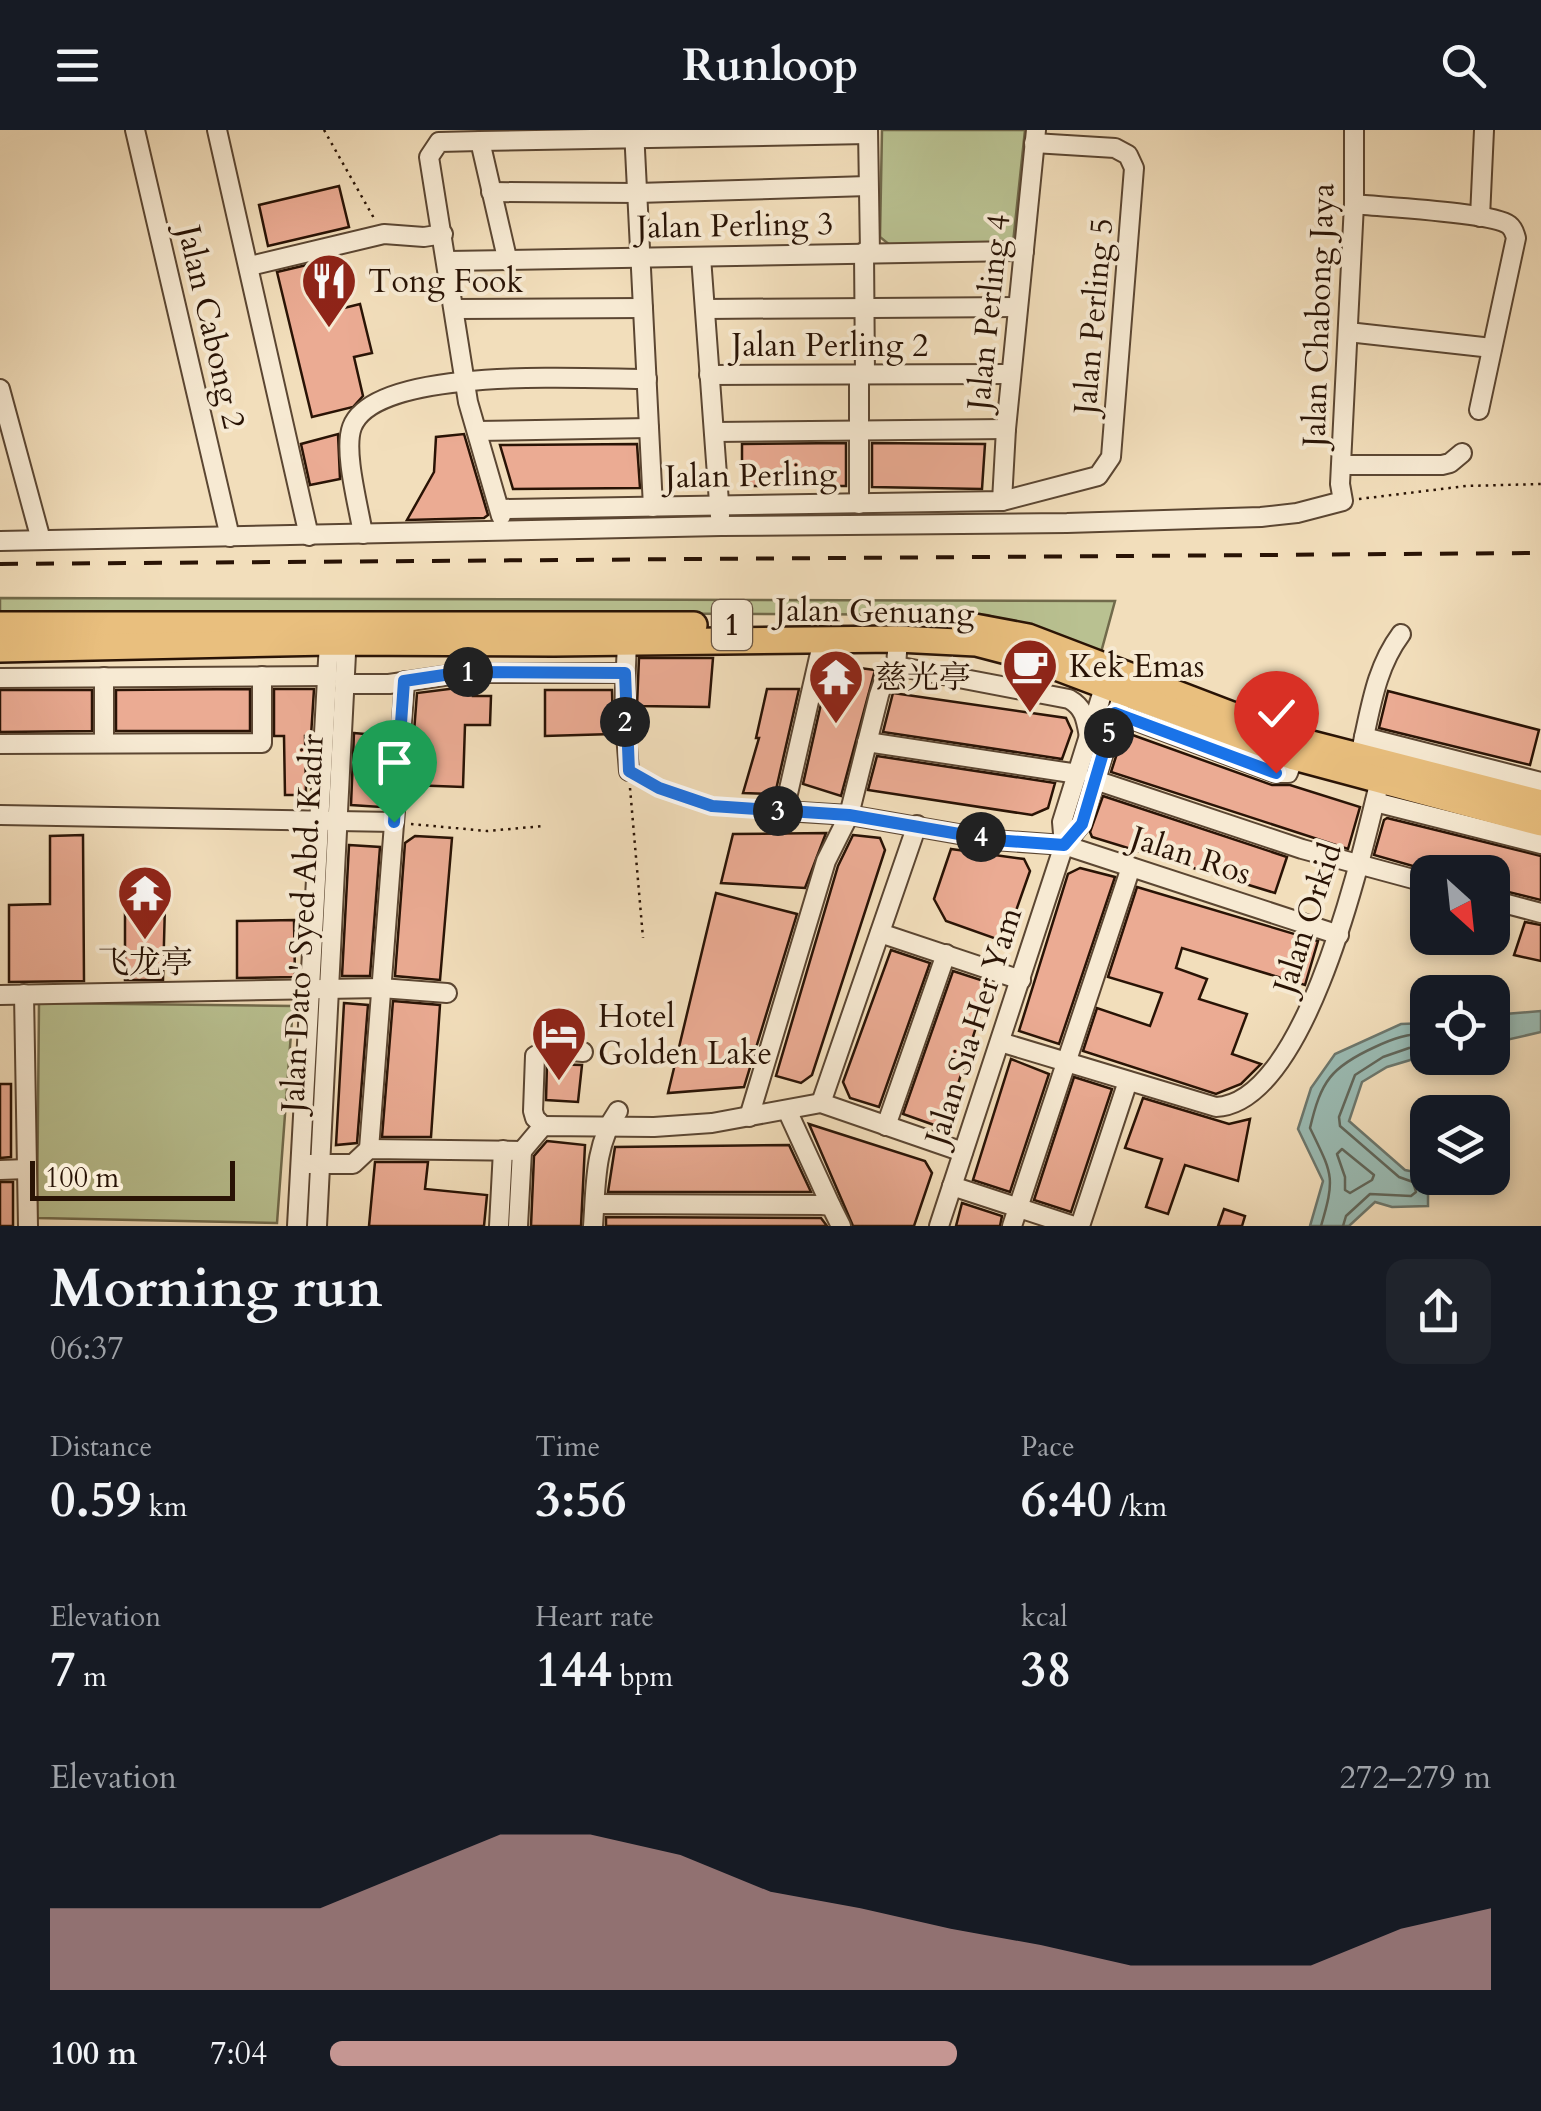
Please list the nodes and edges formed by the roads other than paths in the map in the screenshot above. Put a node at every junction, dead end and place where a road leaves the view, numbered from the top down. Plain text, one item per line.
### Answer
1 (135, 130) edge
2 (217, 130) edge
3 (1354, 130) edge
4 (1484, 130) edge
5 (868, 132) edge
6 (634, 133) edge
7 (697, 133) edge
8 (518, 135) edge
9 (1035, 136) edge
10 (480, 140) junction
11 (868, 186) junction
12 (492, 192) junction
13 (637, 193) junction
14 (1354, 204) junction
15 (1480, 217) junction
16 (443, 234) junction
17 (1024, 251) junction
18 (867, 252) junction
19 (701, 257) junction
20 (507, 258) junction
21 (640, 258) junction
22 (448, 261) junction
23 (250, 266) junction
24 (643, 308) junction
25 (866, 308) junction
26 (1018, 308) junction
27 (455, 309) junction
28 (705, 309) junction
29 (1348, 332) junction
30 (1492, 348) junction
31 (862, 374) junction
32 (1012, 374) junction
33 (710, 375) junction
34 (647, 379) junction
35 (465, 380) junction
36 (0, 389) edge
37 (1480, 410) dead end
38 (649, 428) junction
39 (858, 429) junction
40 (1006, 429) junction
41 (478, 431) junction
42 (714, 432) junction
43 (1462, 453) dead end
44 (1343, 465) junction
45 (1002, 500) junction
46 (859, 504) junction
47 (719, 506) junction
48 (653, 507) junction
49 (501, 509) junction
50 (721, 526) junction
51 (501, 532) junction
52 (363, 534) junction
53 (309, 536) junction
54 (230, 537) junction
55 (41, 540) junction
56 (0, 541) edge
57 (0, 626) edge
58 (1401, 634) dead end
59 (341, 636) junction
60 (898, 639) junction
61 (823, 640) junction
62 (464, 643) junction
63 (627, 643) junction
64 (554, 644) junction
65 (0, 649) edge
66 (896, 666) junction
67 (464, 672) junction
68 (550, 672) junction
69 (625, 673) junction
70 (262, 676) junction
71 (104, 677) junction
72 (0, 678) edge
73 (336, 680) junction
74 (404, 681) junction
75 (1116, 688) junction
76 (1090, 737) junction
77 (868, 742) junction
78 (104, 743) junction
79 (0, 744) edge
80 (1362, 747) junction
81 (629, 771) road end
82 (1087, 777) junction
83 (1378, 791) junction
84 (1539, 809) edge
85 (849, 815) junction
86 (0, 816) edge
87 (330, 819) junction
88 (394, 822) junction
89 (918, 825) junction
90 (1064, 845) junction
91 (1359, 865) junction
92 (1131, 867) junction
93 (1410, 878) edge
94 (1510, 905) edge
95 (1541, 913) edge
96 (880, 933) junction
97 (1339, 935) junction
98 (946, 954) junction
99 (1022, 980) junction
100 (381, 988) junction
101 (310, 989) junction
102 (330, 989) junction
103 (447, 993) dead end
104 (24, 994) junction
105 (0, 995) edge
106 (1000, 1042) junction
107 (583, 1052) dead end
108 (1065, 1060) junction
109 (1128, 1081) junction
110 (821, 1103) junction
111 (786, 1110) junction
112 (618, 1112) dead end
113 (749, 1116) junction
114 (543, 1126) junction
115 (886, 1126) junction
116 (606, 1128) junction
117 (369, 1149) junction
118 (512, 1151) junction
119 (963, 1152) junction
120 (310, 1165) junction
121 (0, 1170) edge
122 (27, 1170) junction
123 (952, 1186) junction
124 (595, 1204) junction
125 (736, 1204) junction
126 (831, 1206) junction
127 (1018, 1206) junction
128 (28, 1226) edge
129 (297, 1226) edge
130 (317, 1226) edge
131 (499, 1226) edge
132 (518, 1226) edge
133 (594, 1226) edge
134 (736, 1226) edge
135 (841, 1226) edge
136 (939, 1226) edge
137 (1012, 1226) edge
138 (1077, 1226) edge

1 - 54 street, Jalan Cabong 2
2 - 23 street
3 - 14 street, Jalan Chabong Jaya
4 - 15 street
5 - 7 street
5 - 11 street
6 - 7 street
6 - 8 street
6 - 13 street
8 - 10 street
9 - 17 street, Jalan Perling 4
9 - 45 street, Jalan Perling 5
10 - 12 street
10 - 16 street
11 - 13 street
11 - 18 street
12 - 13 street
12 - 20 street
13 - 21 street
14 - 15 street
14 - 29 street, Jalan Chabong Jaya
15 - 30 street
16 - 22 street
16 - 23 street
17 - 18 street, Jalan Perling 3
17 - 26 street, Jalan Perling 4
18 - 19 street, Jalan Perling 3
18 - 25 street
19 - 21 street, Jalan Perling 3
19 - 28 street
20 - 21 street, Jalan Perling 3
20 - 22 street, Jalan Perling 3
21 - 24 street
22 - 27 street
23 - 53 street
24 - 27 street
24 - 34 street
25 - 26 street
25 - 28 street
25 - 31 street
26 - 32 street, Jalan Perling 4
27 - 35 street
28 - 33 street
29 - 30 street
29 - 44 street, Jalan Chabong Jaya
30 - 37 street
31 - 32 street, Jalan Perling 2
31 - 33 street, Jalan Perling 2
31 - 39 street
32 - 40 street, Jalan Perling 4
33 - 42 street
34 - 35 street
34 - 38 street
35 - 41 street
35 - 52 street
36 - 55 street
38 - 41 street
38 - 48 street
39 - 40 street
39 - 42 street
39 - 46 street
40 - 45 street, Jalan Perling 4
41 - 49 street
42 - 47 street
43 - 44 street
44 - 50 street, Jalan Chabong Jaya
45 - 46 street, Jalan Perling
46 - 47 street, Jalan Perling
47 - 48 street, Jalan Perling
47 - 50 street
48 - 49 street, Jalan Perling
49 - 51 street
50 - 51 street
51 - 52 street
52 - 53 street
53 - 54 street
54 - 55 street
55 - 56 street
57 - 59 highway, Jalan Genuang / 1
58 - 80 street
59 - 62 highway, Jalan Genuang / 1
59 - 65 highway, Jalan Genuang / 1
59 - 73 street, Jalan Dato' Syed Abd. Kadir
59 - 75 highway, Jalan Genuang / 1
60 - 61 highway, Jalan Genuang / 1
60 - 66 street
60 - 75 highway, Jalan Genuang / 1
61 - 63 highway, Jalan Genuang / 1
61 - 85 street, Jalan Ros
62 - 64 highway, Jalan Genuang / 1
62 - 67 street
63 - 64 highway, Jalan Genuang / 1
63 - 69 street
64 - 68 street
66 - 76 street
66 - 77 street
67 - 68 street
67 - 74 street
68 - 69 street
69 - 81 street
70 - 71 street
70 - 73 street
70 - 78 street
71 - 72 street
71 - 78 street
73 - 74 street
73 - 87 street, Jalan Dato' Syed Abd. Kadir
74 - 88 street
75 - 76 street, Jalan Sia Her Yam
75 - 80 highway, Jalan Genuang / 1
75 - 82 street, Jalan Sia Her Yam
75 - 83 highway, Jalan Genuang / 1
76 - 82 street, Jalan Sia Her Yam
77 - 82 street
77 - 85 street
78 - 79 street
80 - 84 highway, Jalan Genuang / 1
82 - 90 street, Jalan Sia Her Yam
82 - 91 street
83 - 84 highway, Jalan Genuang / 1
83 - 91 street, Jalan Orkid
85 - 89 street, Jalan Ros
85 - 113 street
86 - 87 street
87 - 88 street
87 - 101 street, Jalan Dato' Syed Abd. Kadir
87 - 102 street, Jalan Dato' Syed Abd. Kadir
88 - 100 street
89 - 90 street, Jalan Ros
89 - 96 street
90 - 92 street, Jalan Ros
90 - 99 street, Jalan Sia Her Yam
91 - 93 street
91 - 97 street, Jalan Orkid
92 - 97 street, Jalan Ros
92 - 108 street
94 - 95 street
96 - 98 street
96 - 110 street
97 - 109 street, Jalan Orkid
98 - 99 street
98 - 115 street
99 - 106 street, Jalan Sia Her Yam
100 - 102 street
100 - 103 street
100 - 117 street
101 - 102 street
101 - 104 street
101 - 120 street, Jalan Dato' Syed Abd. Kadir
102 - 120 street, Jalan Dato' Syed Abd. Kadir
104 - 105 street
104 - 122 street
106 - 108 street, Jalan Orkid
106 - 119 street, Jalan Sia Her Yam
107 - 114 street
108 - 109 street, Jalan Orkid
108 - 127 street
109 - 138 street
110 - 111 street
110 - 115 street
111 - 113 street
111 - 126 street
112 - 116 street
113 - 116 street
114 - 116 street
114 - 118 street
115 - 119 street
116 - 124 street
117 - 118 street
117 - 120 street
118 - 131 street
118 - 132 street
119 - 123 street, Jalan Sia Her Yam
120 - 129 street, Jalan Dato' Syed Abd. Kadir
120 - 130 street, Jalan Dato' Syed Abd. Kadir
121 - 122 street
122 - 128 street
123 - 127 street
123 - 136 street, Jalan Sia Her Yam
124 - 125 street
124 - 133 street
125 - 126 street
125 - 134 street
126 - 135 street
127 - 137 street
127 - 138 street

